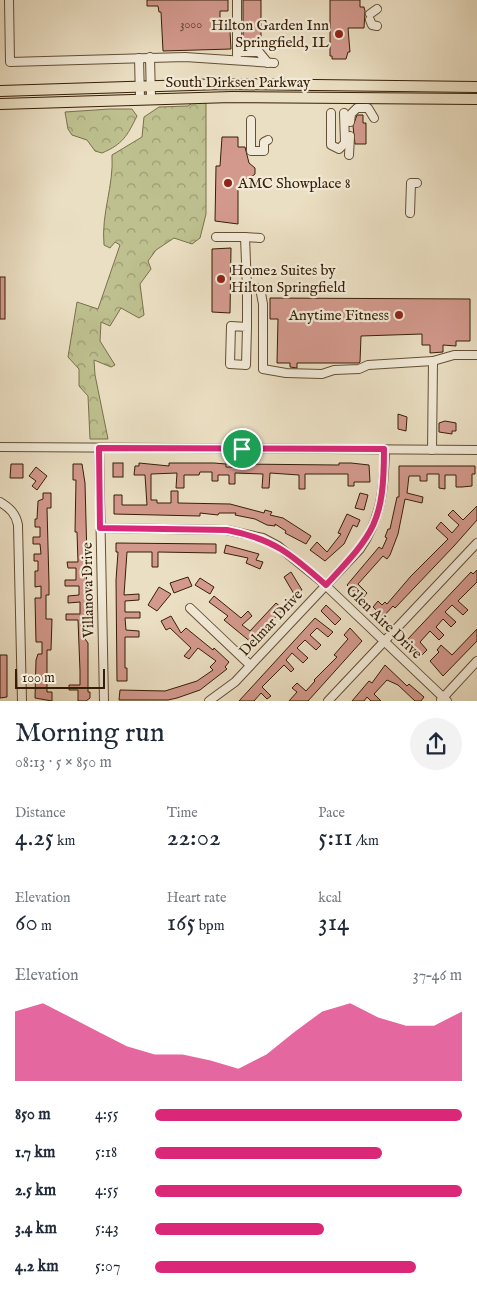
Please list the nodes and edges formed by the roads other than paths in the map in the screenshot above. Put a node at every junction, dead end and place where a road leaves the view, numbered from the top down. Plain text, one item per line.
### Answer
1 (9, 0) edge
2 (237, 0) edge
3 (377, 9) dead end
4 (377, 26) dead end
5 (237, 56) junction
6 (150, 57) junction
7 (139, 58) junction
8 (271, 63) dead end
9 (151, 85) junction
10 (140, 86) junction
11 (477, 87) edge
12 (0, 91) edge
13 (140, 98) junction
14 (151, 98) junction
15 (477, 99) edge
16 (0, 104) edge
17 (331, 113) dead end
18 (344, 113) dead end
19 (374, 118) dead end
20 (251, 120) dead end
21 (268, 140) dead end
22 (350, 155) dead end
23 (418, 183) dead end
24 (410, 213) dead end
25 (216, 237) dead end
26 (245, 237) junction
27 (260, 238) dead end
28 (247, 288) junction
29 (247, 327) junction
30 (477, 355) edge
31 (433, 361) junction
32 (0, 447) edge
33 (99, 448) junction
34 (384, 449) junction
35 (432, 450) junction
36 (477, 450) edge
37 (0, 502) edge
38 (17, 502) dead end
39 (10, 509) junction
40 (100, 528) junction
41 (477, 543) edge
42 (326, 585) junction
43 (190, 608) dead end
44 (384, 641) junction
45 (477, 661) edge
46 (250, 665) junction
47 (444, 699) edge
48 (22, 700) edge
49 (104, 700) edge
50 (209, 700) edge
51 (328, 700) edge

1 - 7 street
2 - 5 street
3 - 4 street
5 - 6 street
5 - 8 street
6 - 7 street
6 - 9 street
7 - 10 street
9 - 10 main road, South Dirksen Parkway
9 - 11 main road, South Dirksen Parkway
9 - 14 street
10 - 12 main road, South Dirksen Parkway
10 - 13 street
13 - 14 main road, South Dirksen Parkway
13 - 16 main road, South Dirksen Parkway
14 - 15 main road, South Dirksen Parkway
17 - 18 street
19 - 22 street
20 - 21 street
23 - 24 street
25 - 26 street
26 - 27 street
26 - 28 street
28 - 29 street
28 - 31 street
29 - 29 street
30 - 31 street
31 - 35 street
32 - 33 street
33 - 34 street
33 - 40 street, Villanova Drive
34 - 35 street
34 - 42 street, Delmar Drive
35 - 36 street
37 - 39 street
38 - 39 street
39 - 48 street
40 - 42 street, Glen Aire Drive
40 - 49 street, Villanova Drive
41 - 44 street
42 - 44 street, Glen Aire Drive
42 - 46 street, Delmar Drive
43 - 46 street
44 - 47 street, Glen Aire Drive
44 - 51 street
45 - 47 street
46 - 50 street, Delmar Drive

